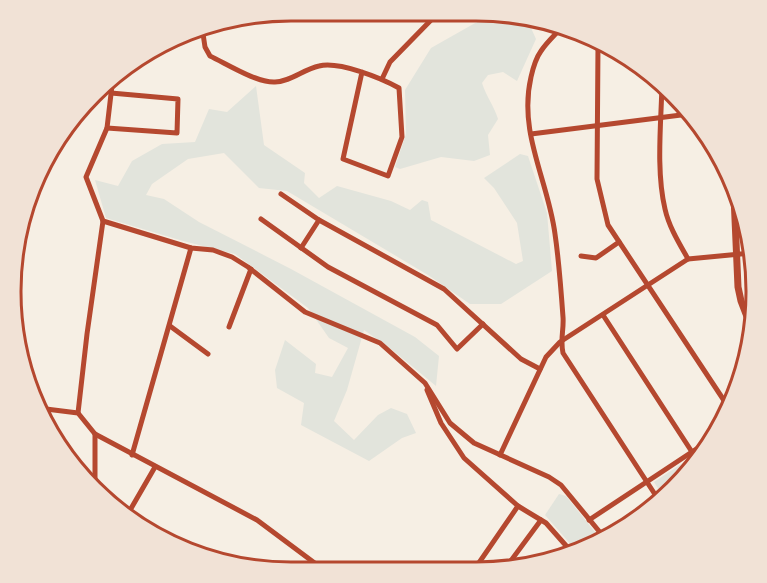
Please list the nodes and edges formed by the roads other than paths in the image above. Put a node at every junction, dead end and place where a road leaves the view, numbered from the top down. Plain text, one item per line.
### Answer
1 (430, 21) edge
2 (556, 33) edge
3 (203, 36) edge
4 (598, 50) edge
5 (362, 72) junction
6 (382, 79) junction
7 (111, 89) edge
8 (111, 93) junction
9 (662, 95) edge
10 (681, 115) edge
11 (661, 118) junction
12 (597, 125) junction
13 (107, 128) junction
14 (531, 134) junction
15 (281, 194) dead end
16 (735, 213) edge
17 (261, 219) dead end
18 (320, 220) junction
19 (103, 221) junction
20 (619, 242) junction
21 (192, 248) junction
22 (301, 248) junction
23 (744, 254) edge
24 (736, 255) junction
25 (581, 256) dead end
26 (688, 260) junction
27 (251, 269) junction
28 (648, 285) junction
29 (745, 311) edge
30 (603, 315) junction
31 (483, 324) junction
32 (170, 326) junction
33 (229, 327) dead end
34 (561, 342) junction
35 (208, 354) dead end
36 (540, 369) junction
37 (425, 382) junction
38 (723, 399) edge
39 (48, 409) edge
40 (78, 413) junction
41 (95, 434) junction
42 (692, 452) joint
43 (132, 455) junction
44 (500, 455) junction
45 (155, 467) junction
46 (95, 478) edge
47 (646, 482) junction
48 (655, 494) edge
49 (518, 506) junction
50 (131, 509) edge
51 (541, 520) junction
52 (589, 520) junction
53 (599, 532) edge
54 (566, 546) edge
55 (511, 560) edge
56 (313, 562) edge
57 (480, 562) edge

1 - 6 street
2 - 14 street
3 - 5 street
4 - 12 street
5 - 6 street
5 - 6 street
7 - 8 street
8 - 13 street
8 - 13 street
9 - 11 street
10 - 11 street
11 - 12 street
11 - 26 street
12 - 14 street
12 - 20 street
13 - 19 street
14 - 34 street
15 - 18 street
16 - 24 street
17 - 22 street
18 - 22 street
18 - 31 street
19 - 21 street
19 - 40 street
20 - 25 street
20 - 28 street
21 - 27 street
21 - 32 street
22 - 31 street
23 - 24 street
24 - 26 street
24 - 29 street
26 - 28 street
27 - 33 street
27 - 37 street
28 - 30 street
28 - 38 street
30 - 34 street
30 - 42 street
31 - 36 street
32 - 35 street
32 - 43 street
34 - 36 street
34 - 47 street
36 - 44 street
37 - 44 street
37 - 49 street
39 - 40 street
40 - 41 street
41 - 43 street
41 - 46 street
42 - 47 street
43 - 45 street
44 - 52 street
45 - 50 street
45 - 56 street
47 - 48 street
47 - 52 street
49 - 51 street
49 - 57 street
51 - 54 street
51 - 55 street
52 - 53 street

